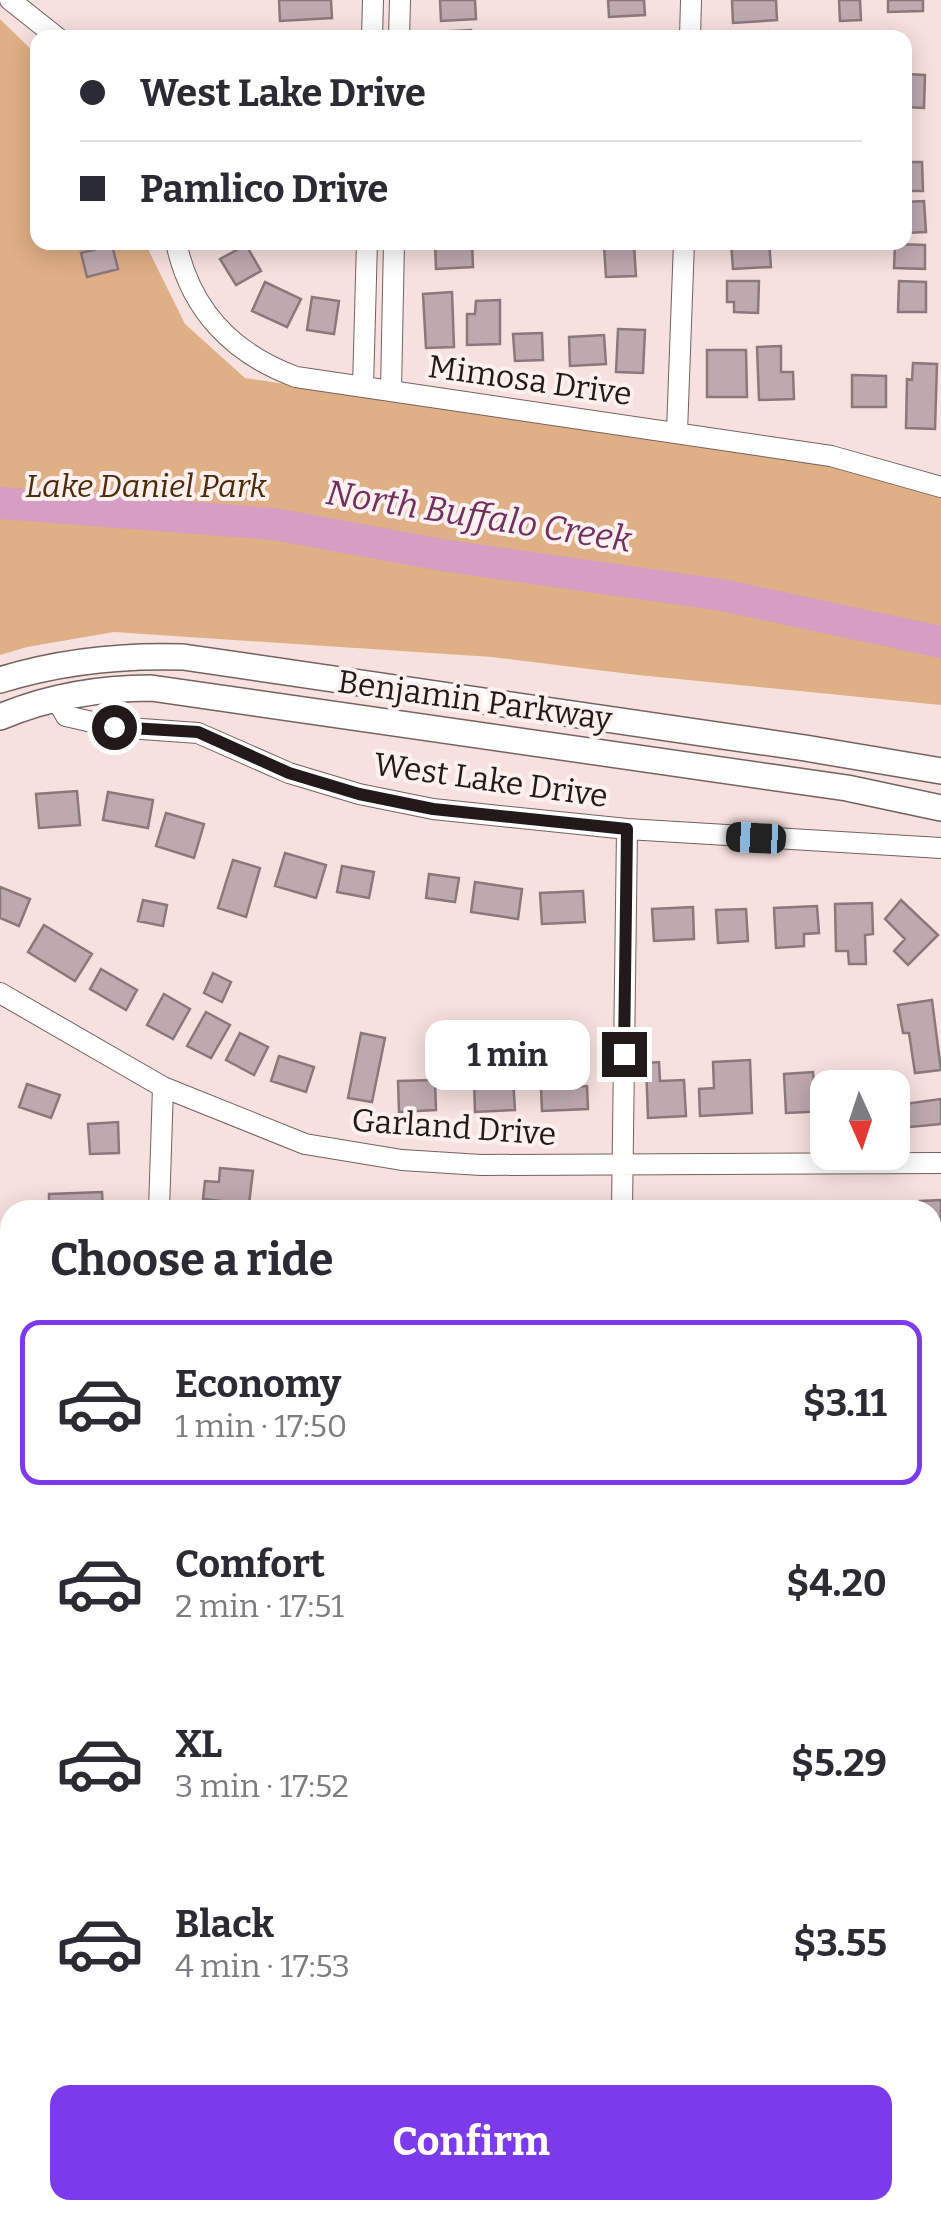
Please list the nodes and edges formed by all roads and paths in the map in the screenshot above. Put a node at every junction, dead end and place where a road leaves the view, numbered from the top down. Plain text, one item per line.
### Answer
1 (10, 0) edge
2 (373, 0) edge
3 (400, 0) edge
4 (691, 0) edge
5 (48, 30) edge
6 (372, 30) edge
7 (399, 30) edge
8 (690, 30) edge
9 (178, 250) edge
10 (367, 250) edge
11 (394, 250) edge
12 (684, 250) edge
13 (363, 387) junction
14 (391, 390) junction
15 (677, 432) junction
16 (941, 487) edge
17 (0, 680) edge
18 (55, 697) junction
19 (0, 716) edge
20 (936, 768) edge
21 (941, 808) edge
22 (627, 829) junction
23 (941, 848) edge
24 (0, 993) edge
25 (163, 1088) junction
26 (941, 1162) edge
27 (622, 1166) junction
28 (160, 1200) edge
29 (622, 1200) edge

1 - 5 street
2 - 6 street
3 - 7 street
4 - 8 street
9 - 13 street, Mimosa Drive
10 - 13 street
11 - 14 street
12 - 15 street
13 - 14 street, Mimosa Drive
14 - 15 street, Mimosa Drive
15 - 16 street, Mimosa Drive
17 - 20 main road, Benjamin Parkway
18 - 19 main road, Benjamin Parkway
18 - 21 main road, Benjamin Parkway
18 - 22 street, West Lake Drive
22 - 23 street, West Lake Drive
22 - 27 street
24 - 25 street, Garland Drive
25 - 27 street, Garland Drive
25 - 28 street
26 - 27 street, Garland Drive
27 - 29 street

